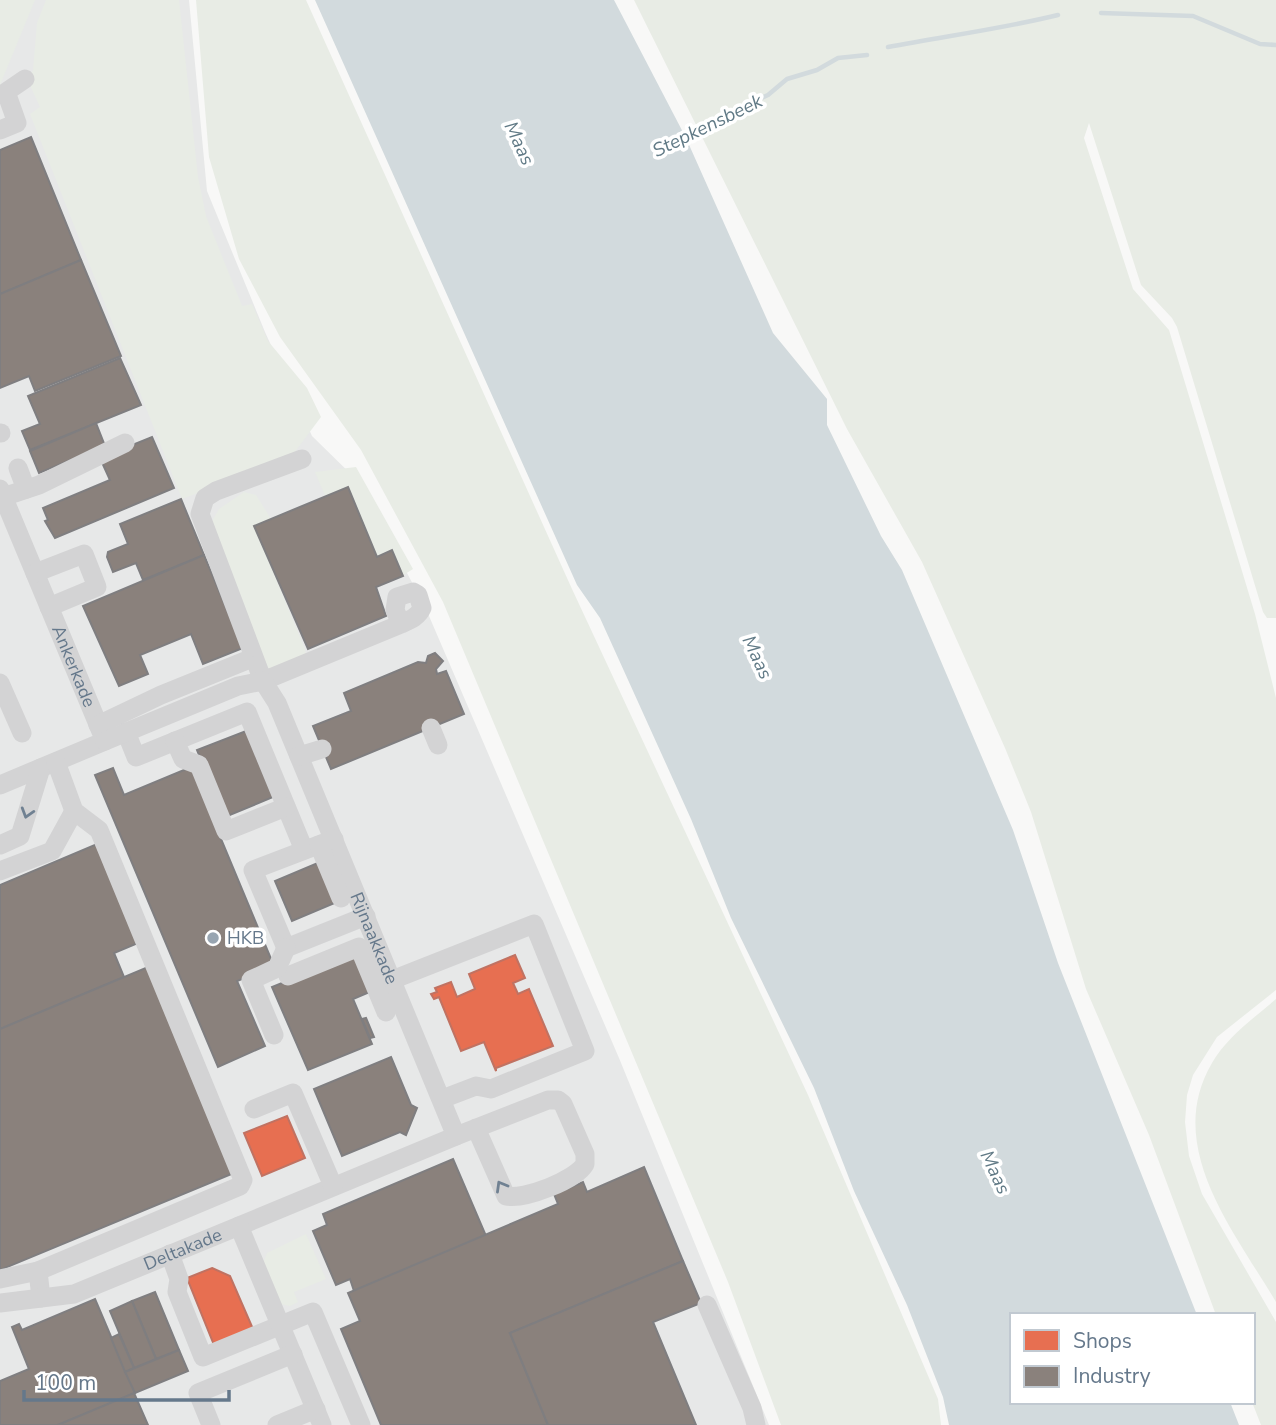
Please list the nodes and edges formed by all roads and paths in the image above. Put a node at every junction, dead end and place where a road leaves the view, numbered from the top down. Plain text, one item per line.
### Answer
1 (25, 79) dead end
2 (0, 130) edge
3 (125, 443) dead end
4 (302, 459) dead end
5 (18, 468) dead end
6 (26, 489) junction
7 (3, 502) edge
8 (35, 573) junction
9 (49, 607) junction
10 (401, 624) dead end
11 (245, 661) dead end
12 (263, 681) junction
13 (0, 683) edge
14 (126, 732) junction
15 (22, 733) dead end
16 (101, 733) junction
17 (175, 741) junction
18 (322, 749) dead end
19 (299, 756) junction
20 (48, 765) junction
21 (309, 781) junction
22 (0, 785) edge
23 (283, 800) junction
24 (75, 811) junction
25 (0, 845) edge
26 (319, 845) junction
27 (0, 871) edge
28 (341, 898) dead end
29 (366, 916) junction
30 (286, 948) junction
31 (288, 976) dead end
32 (392, 980) junction
33 (386, 1012) junction
34 (274, 1035) dead end
35 (442, 1099) junction
36 (254, 1109) dead end
37 (476, 1128) junction
38 (456, 1136) junction
39 (333, 1186) junction
40 (239, 1226) junction
41 (170, 1254) junction
42 (37, 1271) junction
43 (0, 1279) edge
44 (41, 1298) junction
45 (0, 1303) edge
46 (707, 1305) dead end
47 (281, 1325) junction
48 (293, 1354) junction
49 (319, 1417) edge
50 (754, 1417) edge
51 (211, 1425) edge
52 (277, 1425) edge
53 (361, 1425) edge

1 - 2 street
3 - 6 street
4 - 12 street, Rijnaakkade
5 - 6 street
6 - 7 street
7 - 8 street, Ankerkade
8 - 9 street, Ankerkade
8 - 9 street
9 - 16 street, Ankerkade
10 - 12 street
11 - 16 street
12 - 14 street
12 - 19 street, Rijnaakkade
13 - 15 street
14 - 16 street
14 - 17 street
16 - 20 street
17 - 23 street
17 - 23 street
18 - 19 street
19 - 21 street, Rijnaakkade
20 - 22 street
20 - 24 street
20 -> 25 street
21 - 23 street
21 - 26 street, Rijnaakkade
23 - 26 street
24 - 27 street
24 - 42 street
26 - 28 street
26 - 29 street, Rijnaakkade
26 - 30 street
29 - 30 street
29 - 32 street, Rijnaakkade
30 - 34 street
31 - 33 street
32 - 33 street, Rijnaakkade
32 - 35 street
33 - 35 street, Rijnaakkade
35 - 38 street, Rijnaakkade
36 - 39 street
37 -> 37 street
37 - 38 street
38 - 39 street
39 - 40 street
40 - 41 street, Deltakade
40 - 47 street, Deltakade
41 - 44 street, Deltakade
41 - 47 street
42 - 43 street
42 - 44 street
44 - 45 street, Deltakade
46 - 50 street
47 - 48 street, Deltakade
47 - 53 street
48 - 49 street, Deltakade
48 - 51 street
49 - 52 street

